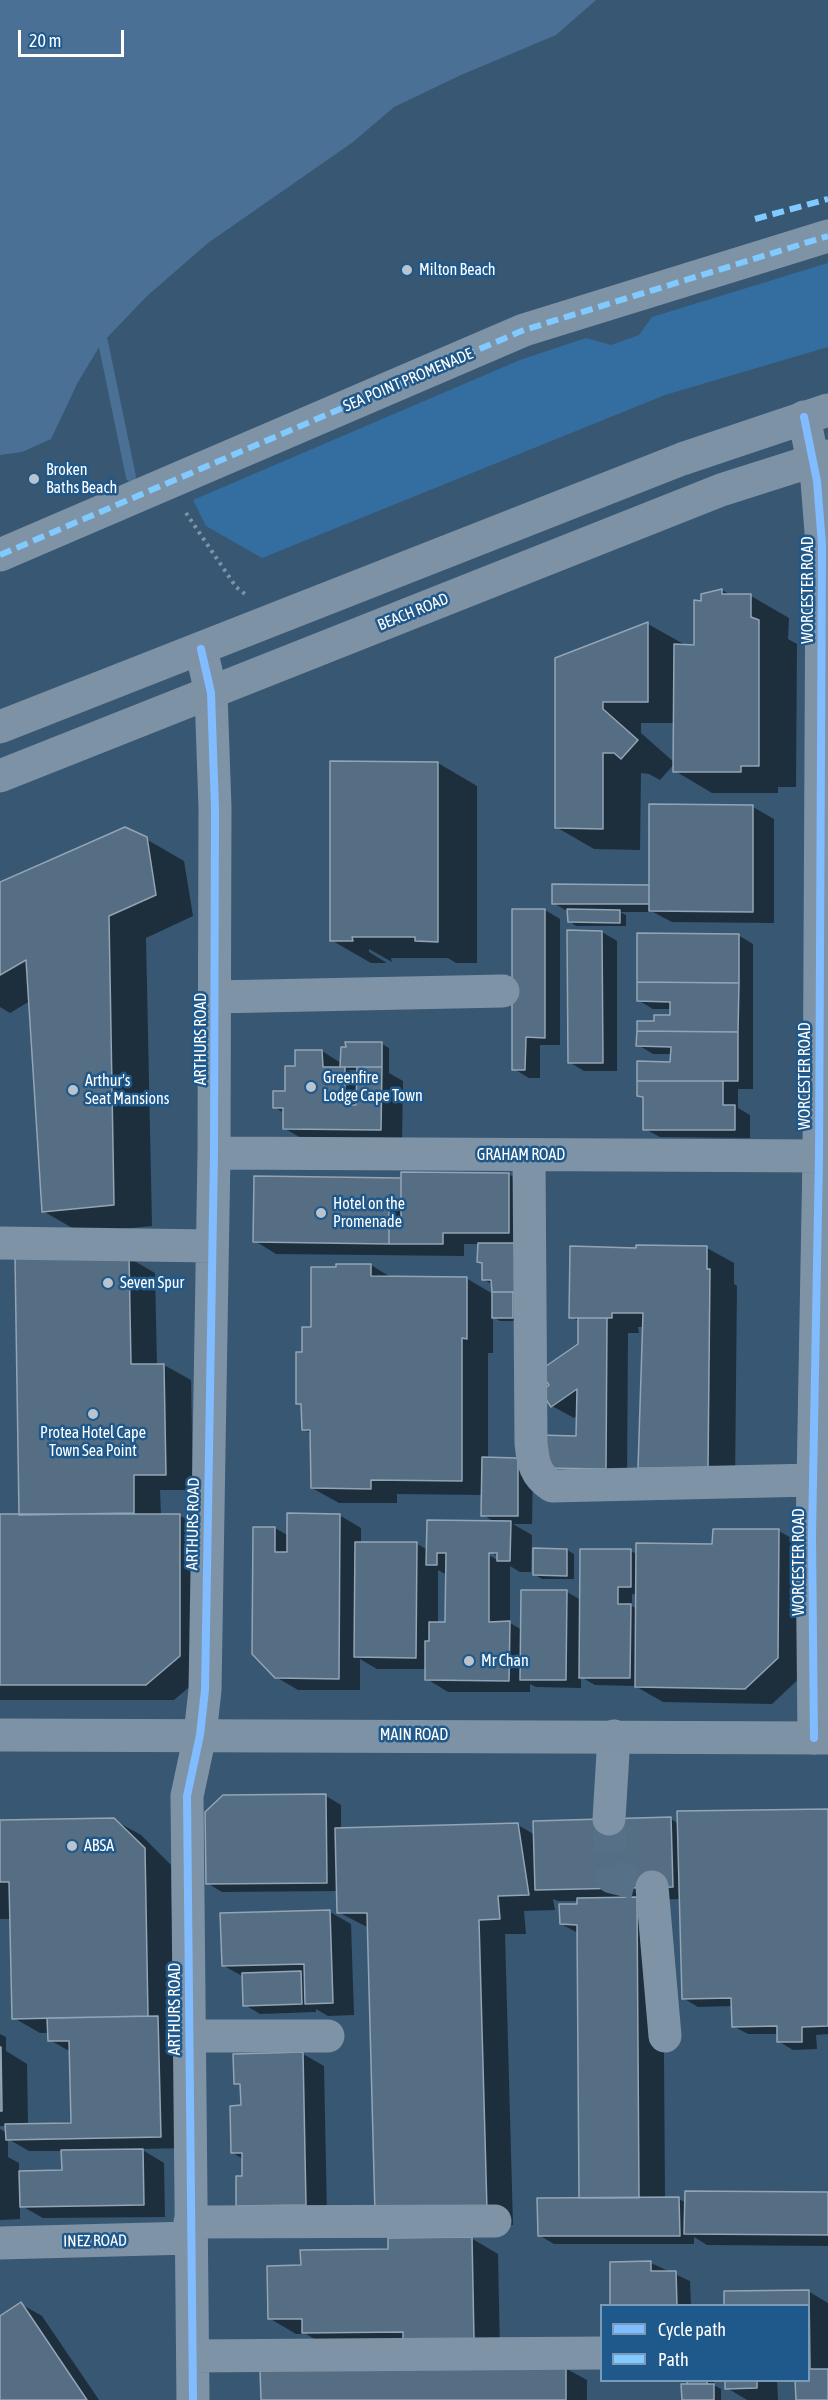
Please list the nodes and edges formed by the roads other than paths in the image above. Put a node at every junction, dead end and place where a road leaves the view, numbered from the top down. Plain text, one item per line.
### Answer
1 (828, 236) edge
2 (816, 414) edge
3 (821, 458) edge
4 (0, 555) edge
5 (201, 649) junction
6 (211, 693) junction
7 (0, 727) edge
8 (0, 776) edge
9 (824, 874) edge
10 (503, 991) dead end
11 (214, 997) junction
12 (214, 1153) junction
13 (529, 1155) junction
14 (823, 1156) edge
15 (0, 1243) edge
16 (212, 1246) junction
17 (821, 1432) edge
18 (813, 1480) junction
19 (820, 1536) edge
20 (0, 1735) edge
21 (200, 1735) junction
22 (614, 1736) junction
23 (821, 1738) edge
24 (609, 1819) tunnel mouth
25 (652, 1887) dead end
26 (188, 2036) junction
27 (328, 2036) dead end
28 (665, 2036) dead end
29 (495, 2221) dead end
30 (190, 2230) junction
31 (0, 2243) edge
32 (600, 2353) edge
33 (193, 2356) junction
34 (193, 2400) edge

1 - 4 street, SEA POINT PROMENADE
2 - 3 street, WORCESTER ROAD
2 - 5 main road
3 - 6 main road, BEACH ROAD
3 - 9 street, WORCESTER ROAD
5 - 6 street, ARTHURS ROAD
5 - 7 main road
6 - 8 main road, BEACH ROAD
6 - 11 street, ARTHURS ROAD
9 - 14 street, WORCESTER ROAD
10 - 11 street
11 - 12 street, ARTHURS ROAD
12 - 13 street, GRAHAM ROAD
12 - 16 street, ARTHURS ROAD
13 - 14 street, GRAHAM ROAD
13 - 18 street
14 - 17 street, WORCESTER ROAD
15 - 16 street
16 - 21 street, ARTHURS ROAD
17 - 18 street, WORCESTER ROAD
18 - 19 street, WORCESTER ROAD
19 - 23 street, WORCESTER ROAD
20 - 21 main road, MAIN ROAD
21 - 22 main road, MAIN ROAD
21 - 26 street, ARTHURS ROAD
22 - 23 main road, MAIN ROAD
22 - 24 street
25 - 28 street
26 - 27 street
26 - 30 street, ARTHURS ROAD
29 - 30 street, INEZ ROAD
30 - 31 street, INEZ ROAD
30 - 33 street, ARTHURS ROAD
32 - 33 street
33 - 34 street, ARTHURS ROAD

